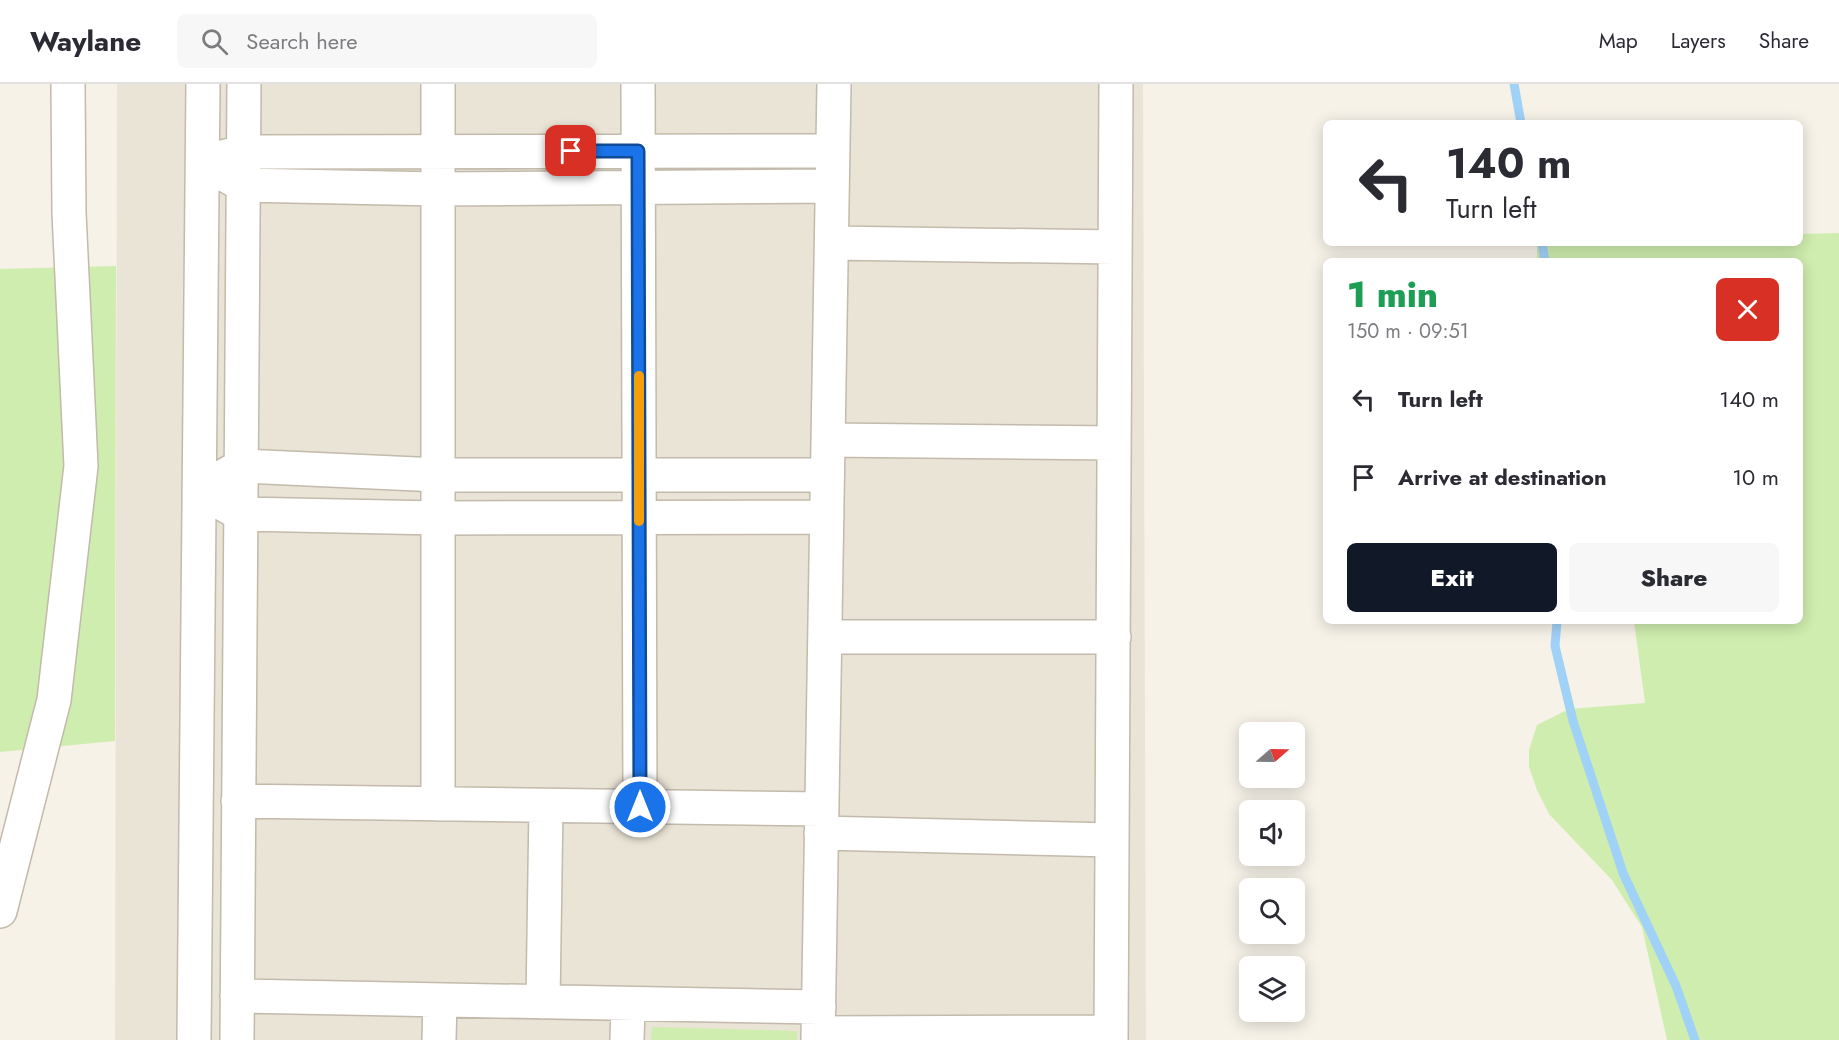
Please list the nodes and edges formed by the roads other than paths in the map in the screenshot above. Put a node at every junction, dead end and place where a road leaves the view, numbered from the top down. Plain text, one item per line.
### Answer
1 (68, 84) edge
2 (203, 84) edge
3 (244, 84) edge
4 (438, 84) edge
5 (638, 84) edge
6 (834, 84) edge
7 (1116, 84) edge
8 (438, 151) junction
9 (638, 151) junction
10 (833, 151) junction
11 (243, 152) junction
12 (202, 162) junction
13 (243, 185) junction
14 (832, 186) junction
15 (438, 189) junction
16 (638, 189) junction
17 (832, 243) junction
18 (1116, 247) junction
19 (828, 440) junction
20 (1114, 443) junction
21 (241, 466) junction
22 (639, 474) junction
23 (438, 475) junction
24 (827, 475) junction
25 (200, 490) junction
26 (240, 514) junction
27 (639, 517) junction
28 (827, 517) junction
29 (438, 518) junction
30 (1113, 636) junction
31 (825, 637) junction
32 (238, 801) junction
33 (438, 804) junction
34 (546, 806) junction
35 (640, 807) junction
36 (822, 821) junction
37 (1112, 840) junction
38 (0, 911) edge
39 (237, 996) junction
40 (440, 1000) junction
41 (543, 1002) junction
42 (627, 1004) junction
43 (818, 1027) edge
44 (1111, 1036) edge
45 (194, 1040) edge
46 (237, 1040) edge
47 (439, 1040) edge
48 (627, 1040) edge

1 - 38 street
2 - 12 street
3 - 11 street
4 - 8 street
5 - 9 street
6 - 10 street
7 - 18 street
8 - 9 street
8 - 11 street
8 - 15 street
9 - 10 street
9 - 16 street
10 - 14 street
11 - 12 street
11 - 13 street
12 - 13 street
12 - 25 street
13 - 15 street
13 - 21 street
14 - 16 street
14 - 17 street
15 - 16 street
15 - 23 street
16 - 22 street
17 - 18 street
17 - 19 street
18 - 20 street
19 - 20 street
19 - 24 street
20 - 30 street
21 - 23 street
21 - 25 street
21 - 26 street
22 - 23 street
22 - 24 street
22 - 27 street
23 - 29 street
24 - 28 street
25 - 26 street
25 - 45 street
26 - 29 street
26 - 32 street
27 - 28 street
27 - 29 street
27 - 35 street
28 - 31 street
29 - 33 street
30 - 31 street
30 - 37 street
31 - 36 street
32 - 33 street
32 - 39 street
33 - 34 street
34 - 35 street
34 - 41 street
35 - 36 street
36 - 37 street
36 - 43 street
37 - 44 street
39 - 40 street
39 - 46 street
40 - 41 street
40 - 47 street
41 - 42 street
42 - 43 street
42 - 48 street
43 - 44 street

